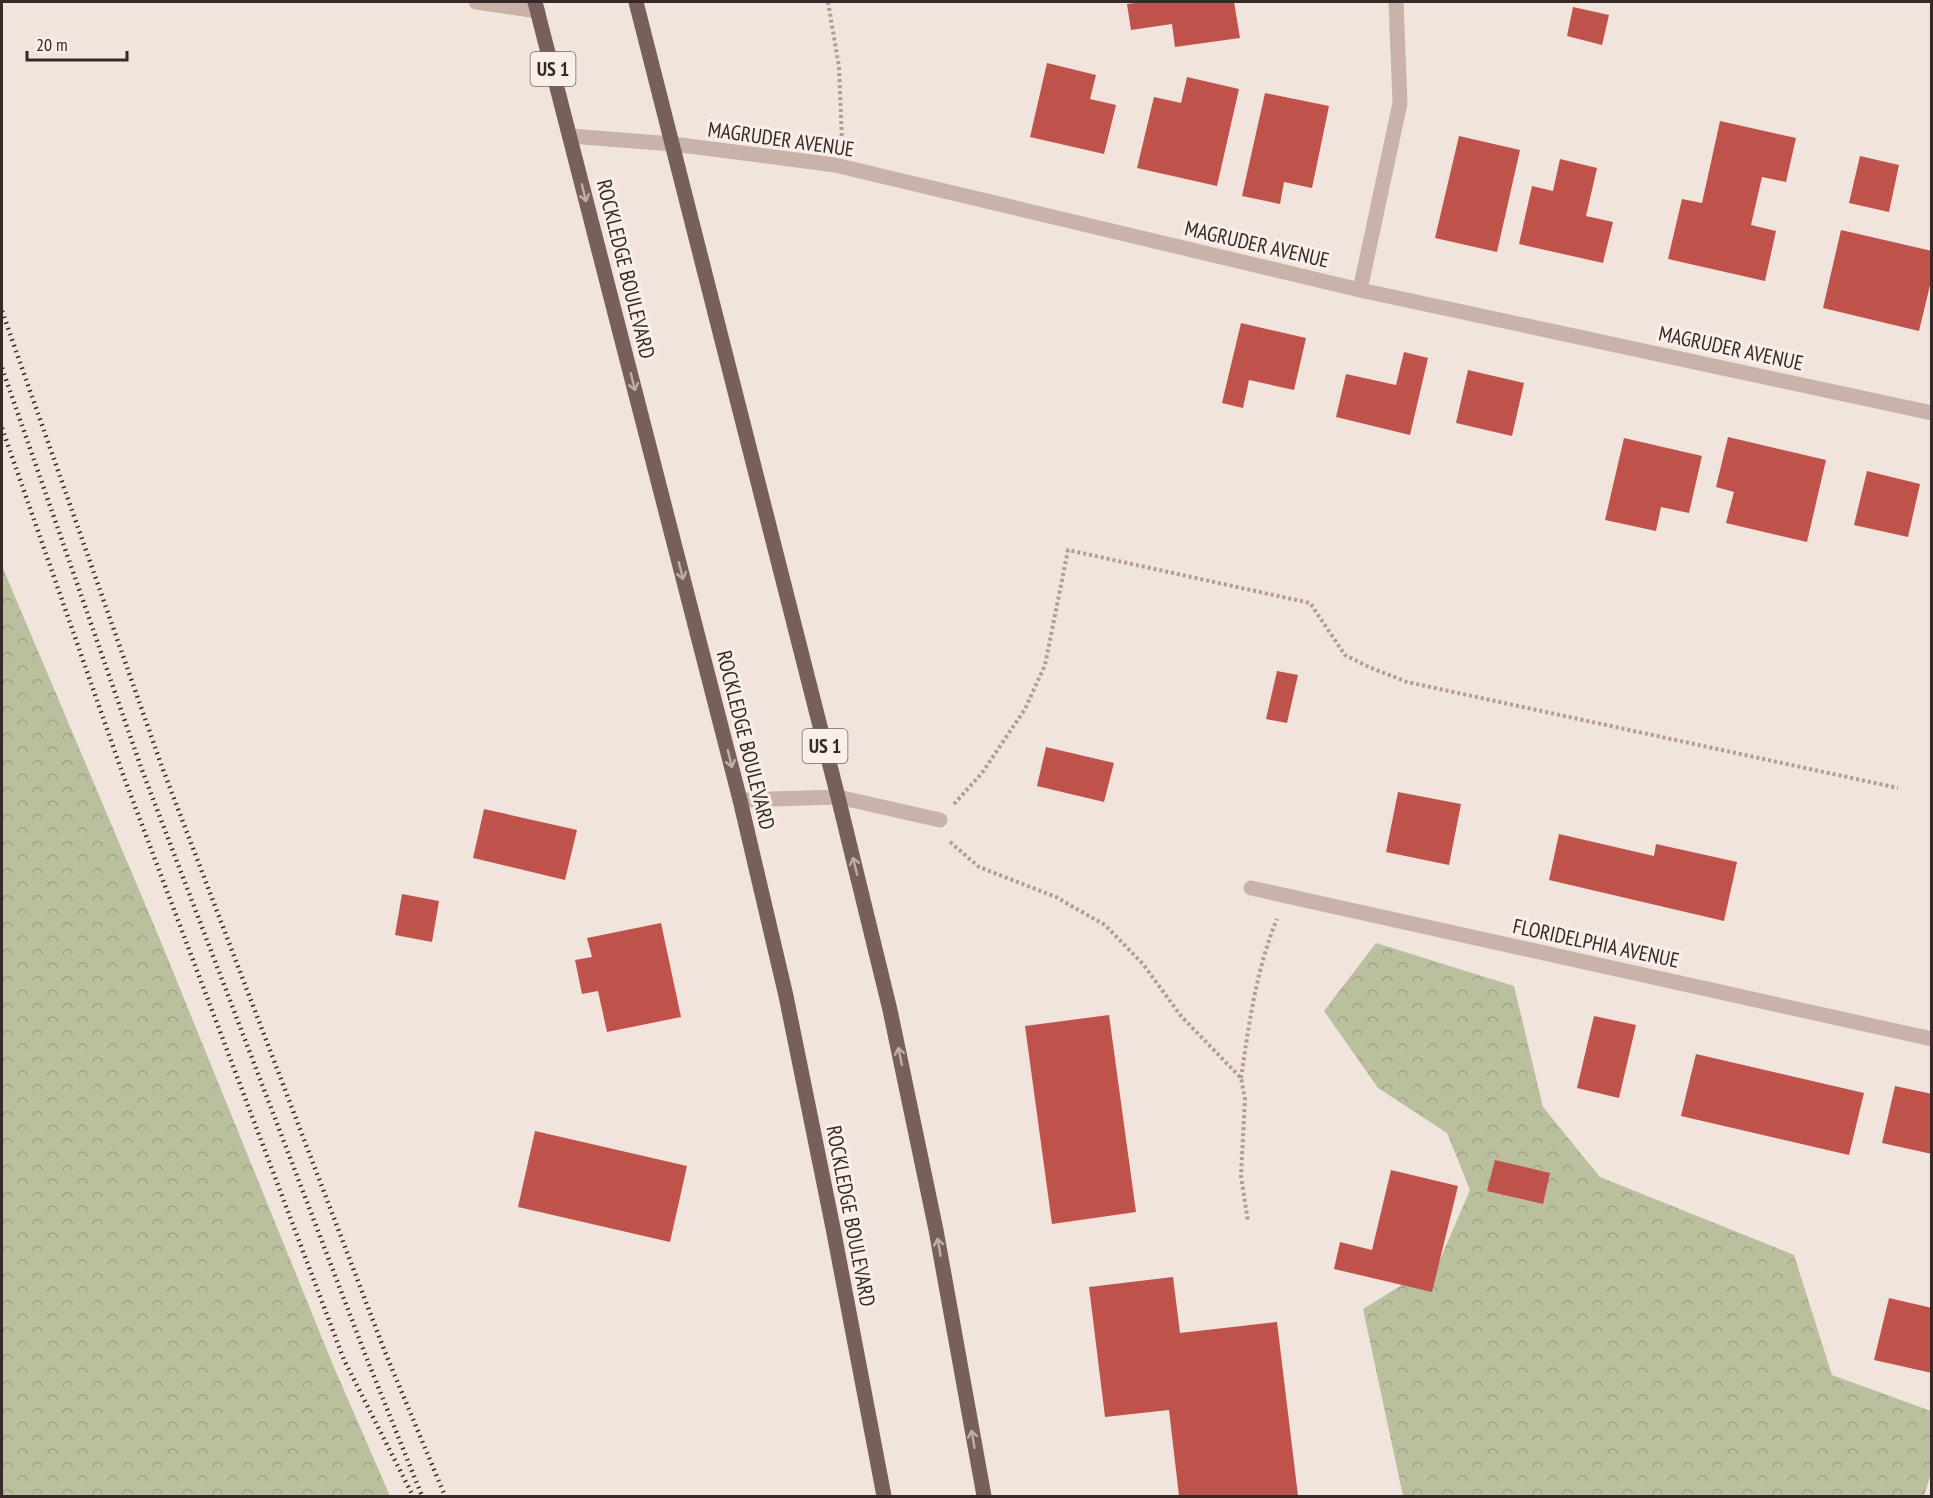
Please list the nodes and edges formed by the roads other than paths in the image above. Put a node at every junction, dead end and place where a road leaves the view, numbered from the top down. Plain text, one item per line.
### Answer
1 (476, 2) edge
2 (636, 2) edge
3 (1396, 2) edge
4 (536, 6) edge
5 (570, 136) junction
6 (673, 144) junction
7 (1360, 290) junction
8 (1932, 413) edge
9 (838, 797) junction
10 (740, 800) junction
11 (940, 820) road end
12 (1251, 888) dead end
13 (1932, 1039) edge
14 (884, 1497) edge
15 (984, 1497) edge

1 - 4 street
2 - 6 main road, US 1
3 - 7 street
4 - 5 main road, ROCKLEDGE BOULEVARD / US 1
5 - 6 street, MAGRUDER AVENUE
5 -> 10 main road, ROCKLEDGE BOULEVARD / US 1
6 - 7 street, MAGRUDER AVENUE
6 - 9 main road, US 1
7 - 8 street, MAGRUDER AVENUE
9 - 10 street
9 - 11 street
15 -> 9 main road, US 1
10 - 14 main road, ROCKLEDGE BOULEVARD / US 1
12 - 13 street, FLORIDELPHIA AVENUE

